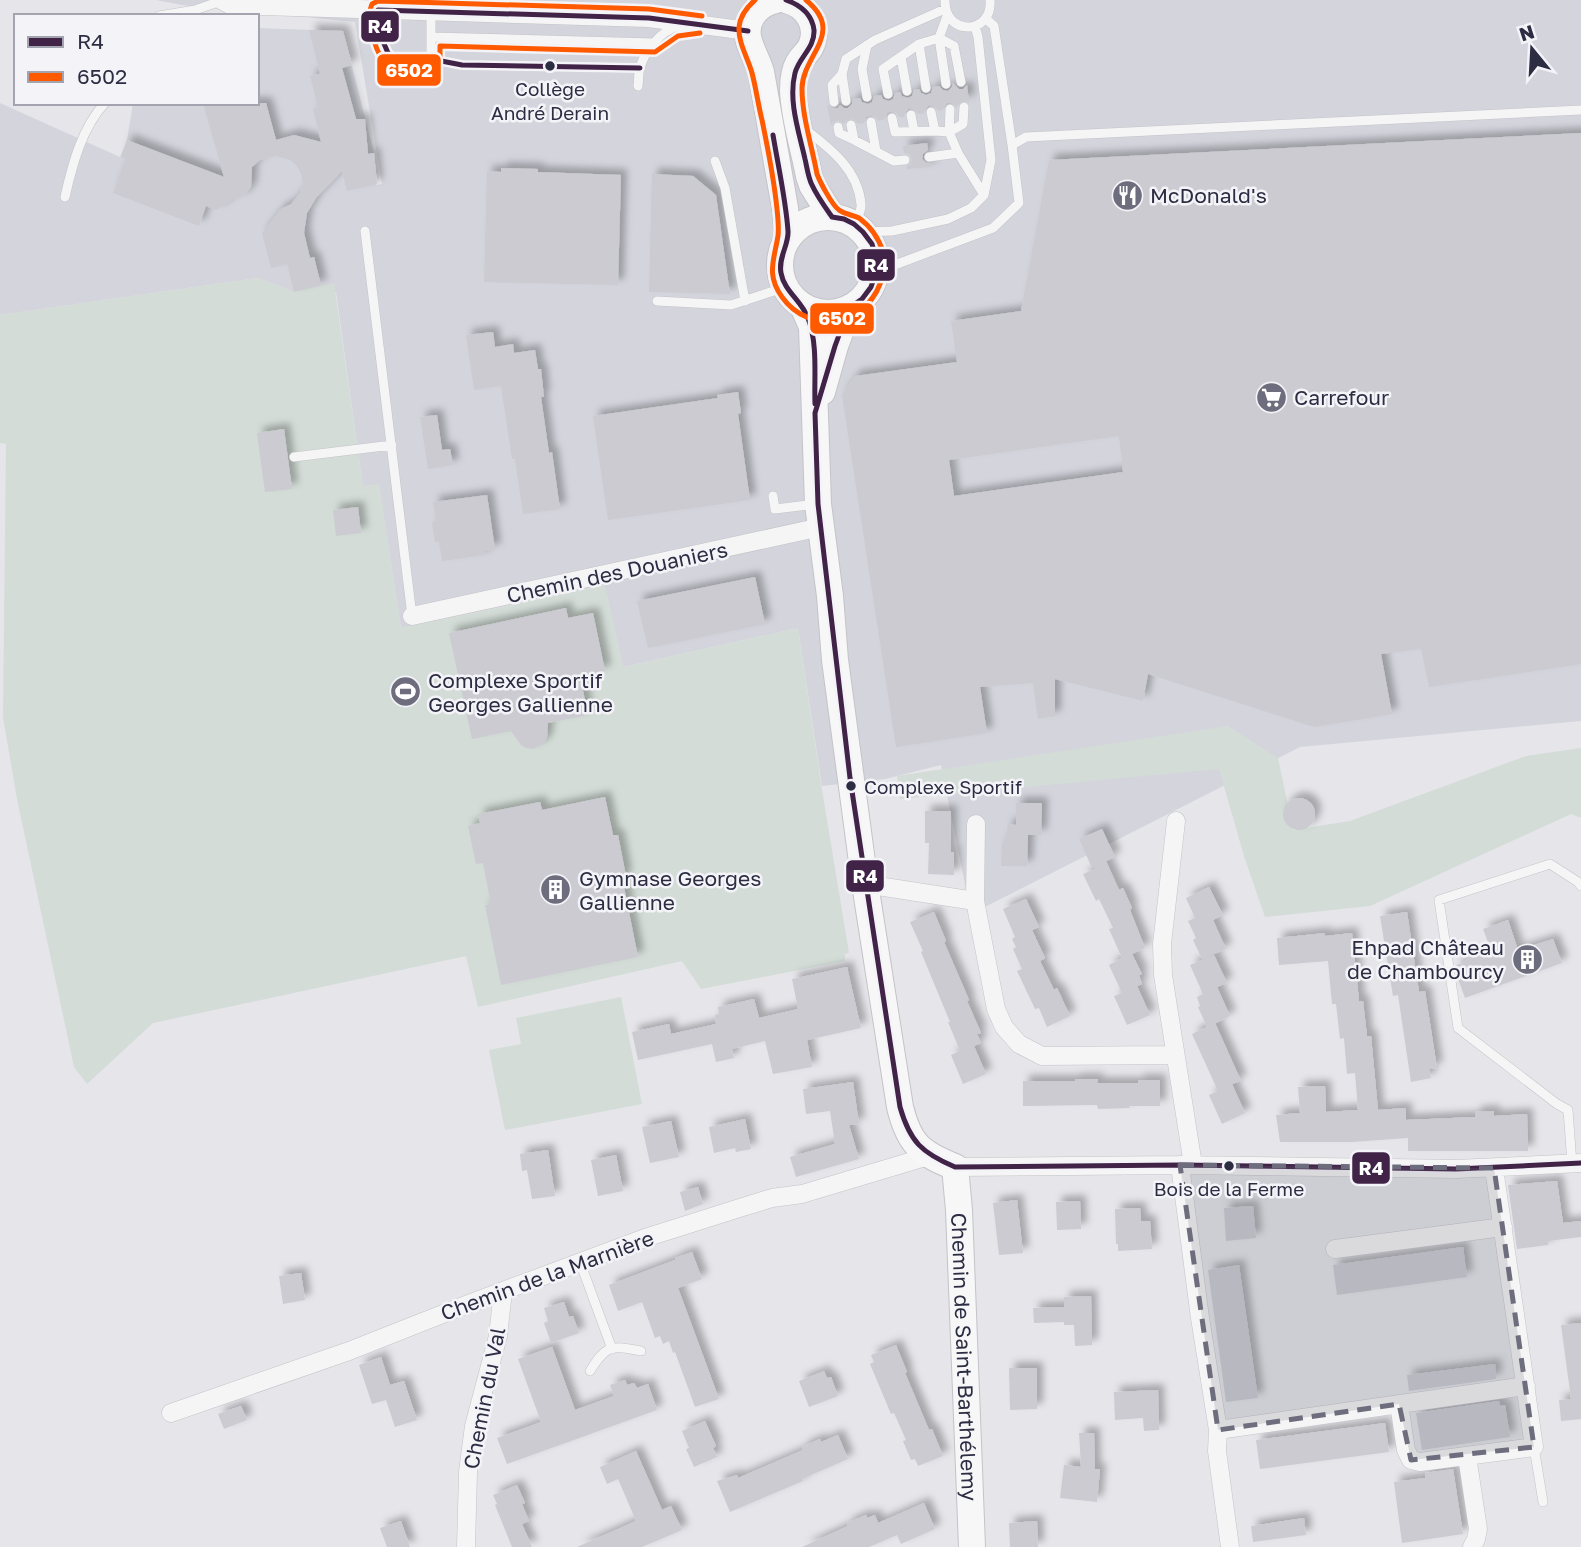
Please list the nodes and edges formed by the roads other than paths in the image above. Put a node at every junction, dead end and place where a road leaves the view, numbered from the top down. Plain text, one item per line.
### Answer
1 (221, 0) edge
2 (990, 0) edge
3 (781, 1) edge
4 (409, 6) edge
5 (946, 8) edge
6 (378, 10) junction
7 (431, 12) junction
8 (171, 14) edge
9 (986, 19) junction
10 (687, 24) junction
11 (975, 26) junction
12 (748, 31) junction
13 (431, 37) junction
14 (939, 38) junction
15 (654, 43) junction
16 (919, 44) junction
17 (867, 45) junction
18 (901, 57) junction
19 (431, 59) junction
20 (640, 68) junction
21 (842, 74) junction
22 (961, 82) dead end
23 (946, 84) dead end
24 (638, 86) dead end
25 (926, 88) dead end
26 (906, 91) dead end
27 (888, 94) dead end
28 (867, 97) dead end
29 (846, 101) dead end
30 (834, 102) dead end
31 (104, 105) edge
32 (964, 107) dead end
33 (950, 109) dead end
34 (1581, 110) edge
35 (931, 112) dead end
36 (911, 115) dead end
37 (892, 118) dead end
38 (871, 122) dead end
39 (799, 125) junction
40 (850, 125) dead end
41 (838, 127) dead end
42 (914, 131) junction
43 (935, 131) junction
44 (949, 132) junction
45 (854, 140) junction
46 (1012, 145) junction
47 (876, 151) junction
48 (958, 153) junction
49 (929, 157) dead end
50 (715, 160) dead end
51 (905, 160) dead end
52 (984, 195) junction
53 (65, 197) dead end
54 (850, 224) junction
55 (365, 231) dead end
56 (788, 238) junction
57 (876, 272) junction
58 (794, 296) junction
59 (657, 301) dead end
60 (745, 301) junction
61 (849, 308) junction
62 (815, 414) junction
63 (392, 445) junction
64 (294, 457) dead end
65 (773, 496) dead end
66 (820, 516) junction
67 (412, 616) joint
68 (1176, 821) dead end
69 (976, 824) dead end
70 (865, 884) junction
71 (1581, 887) edge
72 (975, 901) junction
73 (1175, 1055) junction
74 (929, 1156) junction
75 (1576, 1163) edge
76 (1186, 1165) junction
77 (955, 1167) junction
78 (1494, 1168) junction
79 (1503, 1227) junction
80 (1335, 1249) dead end
81 (580, 1262) junction
82 (503, 1291) junction
83 (612, 1349) junction
84 (641, 1351) dead end
85 (590, 1371) dead end
86 (1526, 1386) junction
87 (1399, 1404) junction
88 (171, 1413) dead end
89 (1218, 1430) junction
90 (1534, 1447) junction
91 (1468, 1456) junction
92 (1543, 1502) dead end
93 (466, 1547) edge
94 (972, 1547) edge
95 (1230, 1547) edge
96 (1472, 1547) edge

1 - 6 street
1 - 8 lane
2 - 9 lane
3 - 12 street
3 - 39 street
4 - 6 street
4 - 7 street
5 - 11 lane
5 - 14 lane
5 - 17 lane
6 - 19 lane
7 - 10 street
7 - 13 lane
9 - 11 lane
9 - 46 lane
10 - 12 street
10 - 15 lane
11 - 52 lane
12 - 56 street
13 - 15 lane
13 - 19 lane
14 - 16 lane
14 - 22 lane
14 - 23 lane
15 - 20 lane
16 - 18 lane
16 - 25 lane
17 - 21 lane
17 - 28 lane
18 - 26 lane
18 - 27 lane
19 - 20 lane
20 - 24 lane
21 - 29 lane
21 - 30 lane
31 - 53 lane
32 - 44 lane
33 - 44 lane
34 - 46 lane
35 - 43 lane
36 - 42 lane
37 - 42 lane
38 - 47 lane
39 - 54 street
39 - 54 lane
40 - 45 lane
41 - 45 lane
42 - 43 lane
43 - 44 lane
44 - 48 lane
45 - 47 lane
46 - 57 lane
47 - 51 lane
48 - 49 lane
48 - 52 lane
50 - 60 lane
52 - 54 lane
54 - 56 street
54 - 57 street
55 - 63 lane
56 - 58 street
57 - 61 street
58 - 60 lane
58 - 61 street
58 - 62 street
59 - 60 lane
61 - 62 street
62 - 66 street
63 - 64 lane
63 - 67 lane
65 - 66 lane
66 - 67 street, Chemin des Douaniers
66 - 70 street
68 - 73 street
69 - 72 street
70 - 72 street
70 - 74 street
71 - 75 lane
72 - 73 street
73 - 76 street
74 - 77 street
74 - 81 street, Chemin de la Marnière
75 - 78 street
76 - 77 street
76 - 78 street
76 - 89 street
77 - 94 street, Chemin de Saint-Barthélemy
78 - 79 street
79 - 80 street
79 - 86 street
81 - 82 street, Chemin de la Marnière
81 - 83 lane
82 - 88 street, Chemin de la Marnière
82 - 93 street, Chemin du Val
83 - 84 lane
83 - 85 lane
86 - 87 street
86 - 90 street
87 - 89 street
87 - 91 street
89 - 95 street
90 - 91 street
90 - 92 lane
91 - 96 street

